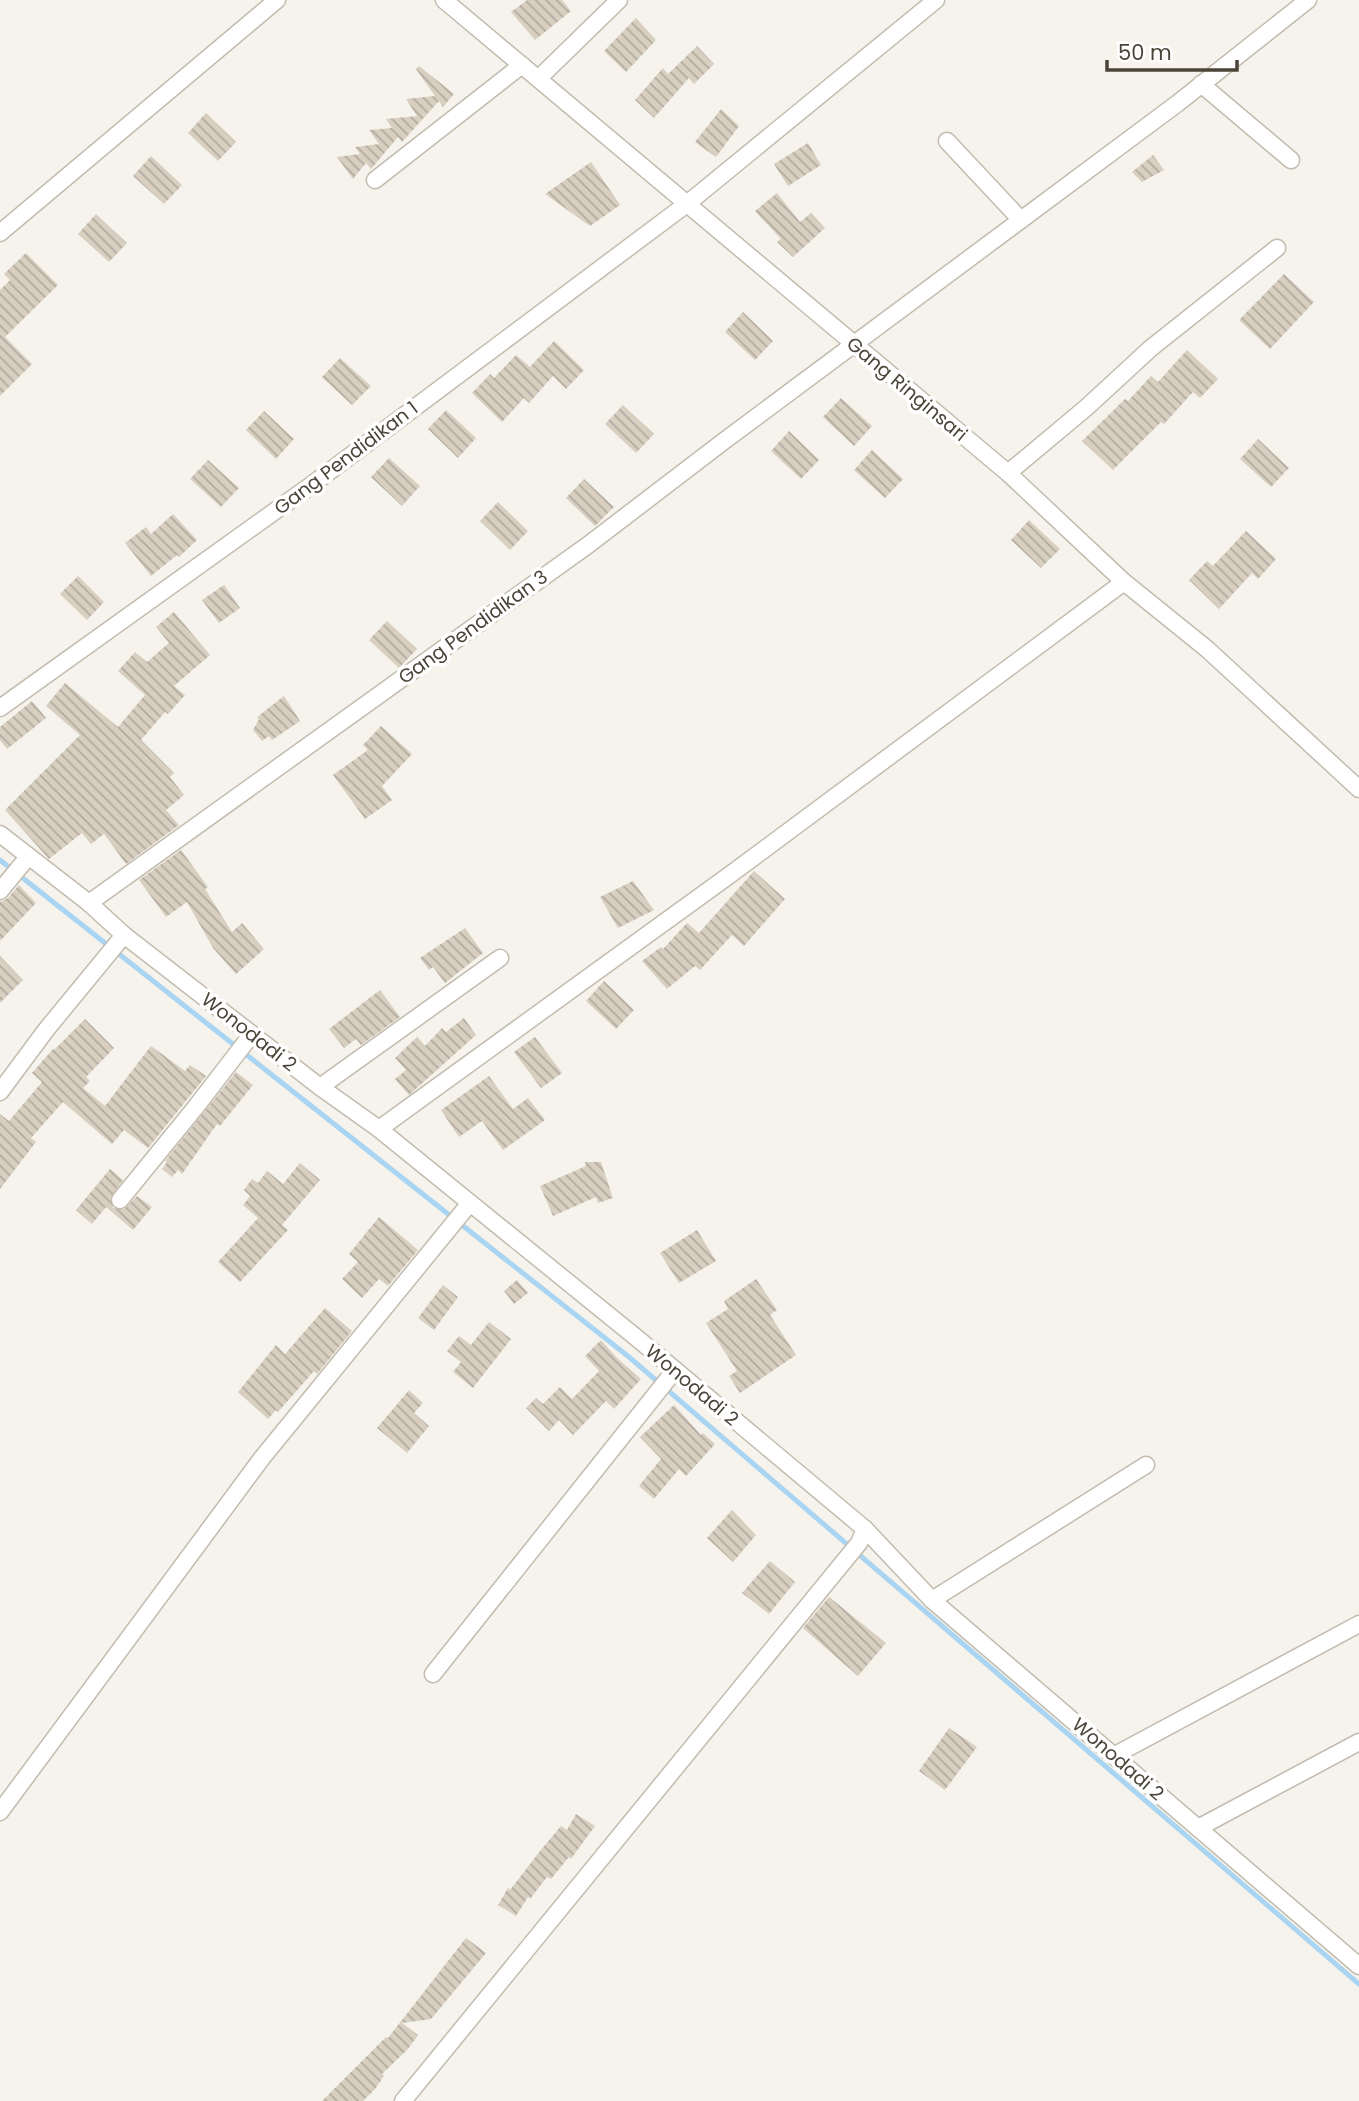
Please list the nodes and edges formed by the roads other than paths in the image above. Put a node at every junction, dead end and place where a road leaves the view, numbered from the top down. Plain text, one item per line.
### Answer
1 (277, 0) edge
2 (444, 0) edge
3 (620, 0) edge
4 (936, 0) edge
5 (1308, 0) edge
6 (522, 65) junction
7 (539, 78) junction
8 (1201, 84) junction
9 (947, 141) dead end
10 (1291, 160) dead end
11 (375, 180) dead end
12 (688, 203) junction
13 (1021, 220) junction
14 (0, 233) edge
15 (1277, 248) dead end
16 (854, 346) junction
17 (1008, 473) junction
18 (1124, 582) junction
19 (0, 708) edge
20 (1359, 789) edge
21 (0, 834) edge
22 (28, 857) junction
23 (0, 891) edge
24 (89, 903) junction
25 (124, 935) junction
26 (500, 958) dead end
27 (252, 1034) junction
28 (320, 1087) junction
29 (0, 1092) edge
30 (379, 1129) junction
31 (120, 1200) dead end
32 (469, 1204) junction
33 (674, 1372) junction
34 (1146, 1465) dead end
35 (862, 1536) junction
36 (932, 1600) junction
37 (1359, 1624) edge
38 (433, 1674) dead end
39 (1359, 1742) edge
40 (1115, 1755) junction
41 (0, 1812) edge
42 (1198, 1828) junction
43 (1359, 1966) edge
44 (403, 2101) edge

1 - 14 street
2 - 6 street, Gang Ringinsari
3 - 7 street
4 - 12 street, Gang Pendidikan 1
5 - 8 street, Gang Pendidikan 3
6 - 7 street, Gang Ringinsari
6 - 11 street
7 - 12 street, Gang Ringinsari
8 - 10 street
8 - 13 street, Gang Pendidikan 3
9 - 13 street
12 - 16 street, Gang Ringinsari
12 - 19 street, Gang Pendidikan 1
13 - 16 street, Gang Pendidikan 3
15 - 17 street
16 - 17 street, Gang Ringinsari
16 - 24 street, Gang Pendidikan 3
17 - 18 street, Gang Ringinsari
18 - 20 street, Gang Ringinsari
18 - 30 street
21 - 22 street, Wonodadi 2
22 - 23 street
22 - 24 street, Wonodadi 2
24 - 25 street, Wonodadi 2
25 - 27 street, Wonodadi 2
25 - 29 street
26 - 28 street
27 - 28 street, Wonodadi 2
27 - 31 street
28 - 30 street, Wonodadi 2
30 - 32 street, Wonodadi 2
32 - 33 street, Wonodadi 2
32 - 41 street
33 - 35 street, Wonodadi 2
33 - 38 street
34 - 36 street
35 - 36 street, Wonodadi 2
35 - 44 street
36 - 40 street, Wonodadi 2
37 - 40 street
39 - 42 street
40 - 42 street, Wonodadi 2
42 - 43 street, Wonodadi 2

